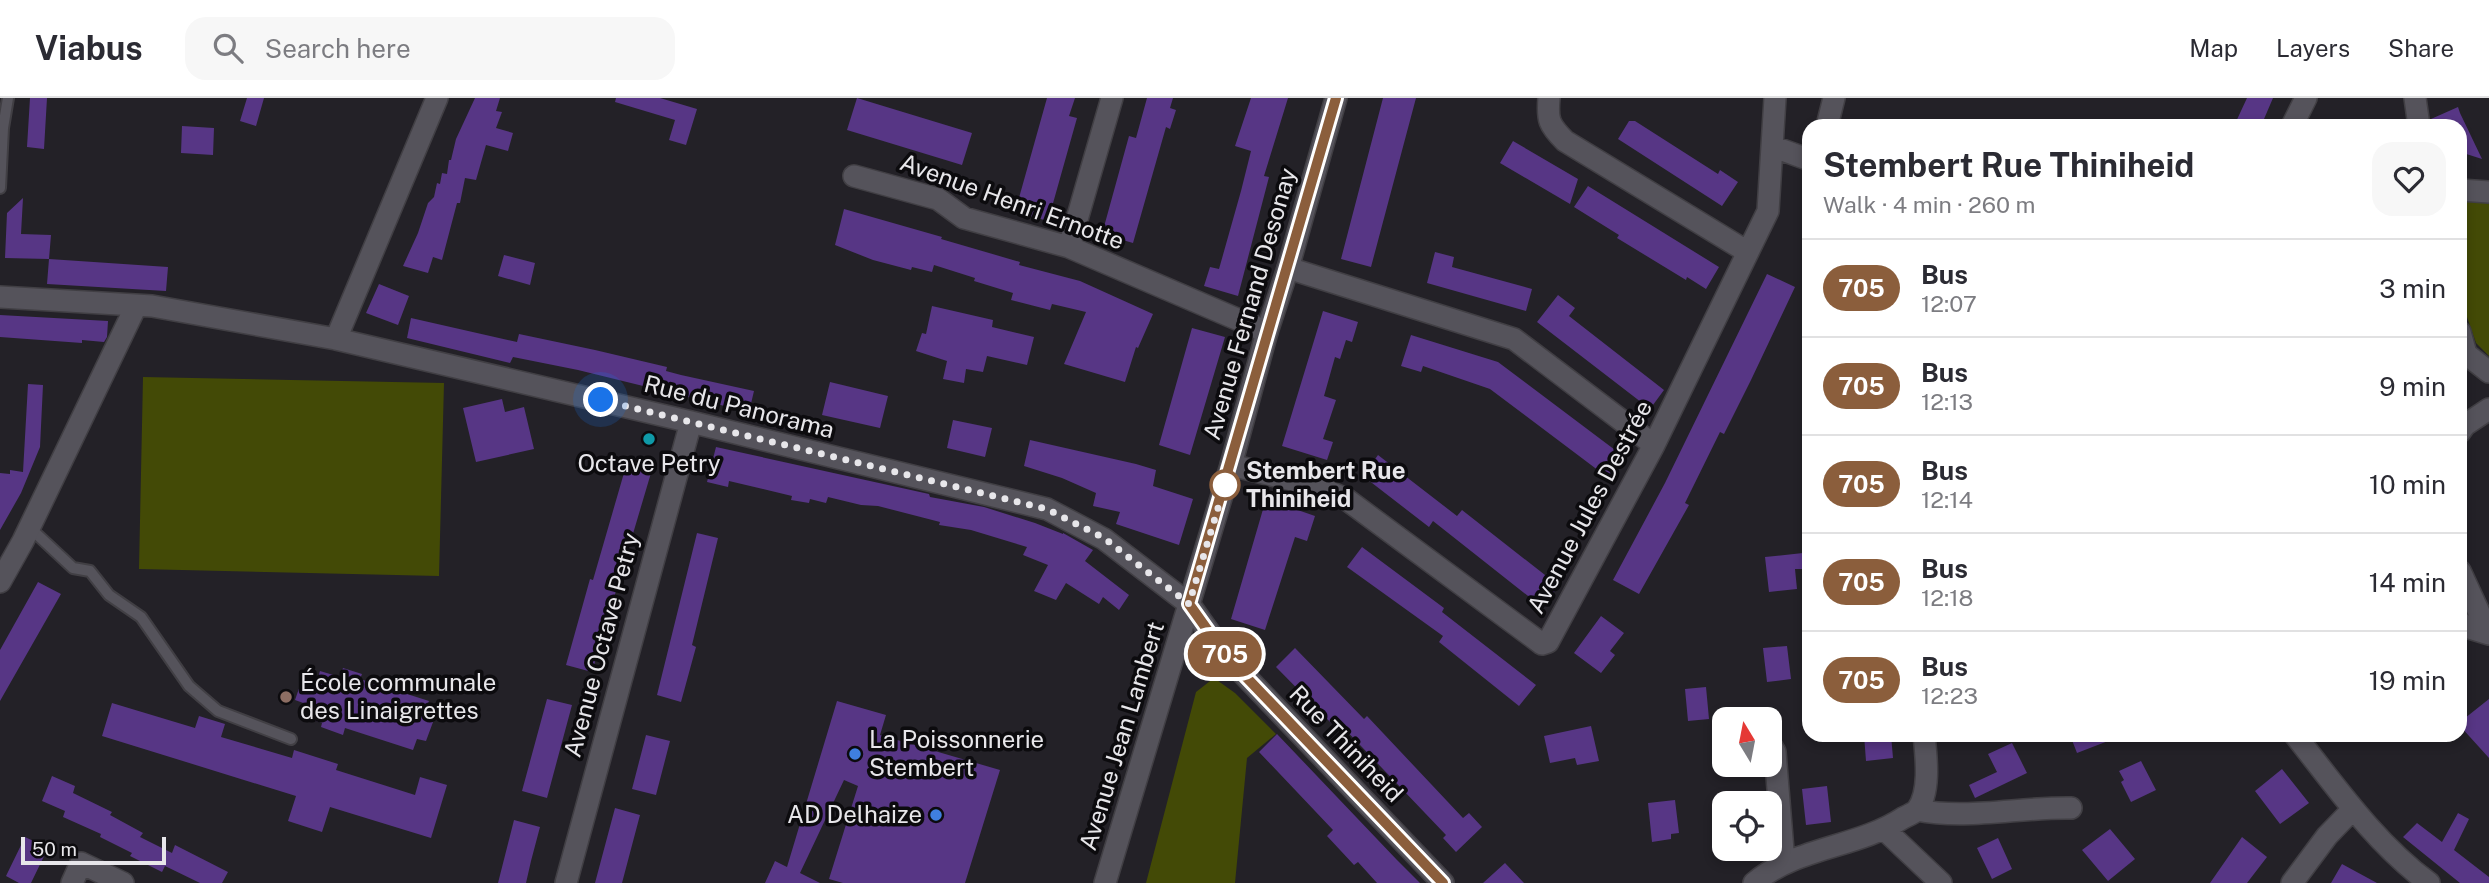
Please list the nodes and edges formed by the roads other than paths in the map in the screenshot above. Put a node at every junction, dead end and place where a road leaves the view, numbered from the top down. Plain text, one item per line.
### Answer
1 (8, 98) edge
2 (437, 98) edge
3 (1112, 98) edge
4 (1336, 98) edge
5 (1549, 98) edge
6 (1775, 98) edge
7 (1834, 98) edge
8 (2306, 98) edge
9 (2415, 98) edge
10 (1829, 119) edge
11 (2296, 119) edge
12 (2418, 119) edge
13 (1774, 147) junction
14 (1802, 157) edge
15 (854, 176) dead end
16 (0, 188) edge
17 (2467, 190) edge
18 (2489, 192) edge
19 (1069, 247) junction
20 (1746, 251) junction
21 (1288, 268) junction
22 (0, 297) edge
23 (136, 306) junction
24 (1267, 332) junction
25 (336, 339) junction
26 (2467, 360) edge
27 (2489, 372) edge
28 (2489, 409) edge
29 (691, 422) junction
30 (2467, 424) edge
31 (1654, 445) junction
32 (1231, 465) junction
33 (29, 527) junction
34 (0, 582) edge
35 (2467, 586) edge
36 (1189, 604) junction
37 (2467, 627) edge
38 (2489, 634) edge
39 (291, 739) dead end
40 (1925, 742) edge
41 (2300, 742) edge
42 (1777, 777) edge
43 (2071, 808) dead end
44 (1917, 810) junction
45 (2353, 810) junction
46 (1885, 830) junction
47 (1784, 863) junction
48 (72, 883) edge
49 (123, 883) edge
50 (566, 883) edge
51 (1105, 883) edge
52 (1444, 883) edge
53 (1754, 883) edge
54 (1941, 883) edge
55 (2292, 883) edge
56 (2429, 883) edge

1 - 16 lane
2 - 25 street
3 - 19 street
4 - 21 street, Avenue Fernand Desonay
5 - 20 street
6 - 13 street, Avenue Jules Destrée
7 - 10 street
8 - 11 street
9 - 12 street
13 - 14 street
13 - 20 street, Avenue Jules Destrée
15 - 19 street, Avenue Henri Ernotte
17 - 18 street
19 - 24 street, Avenue Henri Ernotte
20 - 31 street, Avenue Jules Destrée
21 - 24 street, Avenue Fernand Desonay
21 - 31 street
22 - 23 street, Rue du Panorama
23 - 25 street, Rue du Panorama
23 - 33 street
24 - 32 street, Avenue Fernand Desonay
25 - 29 street, Rue du Panorama
26 - 27 street
28 - 30 street
29 - 36 street, Rue du Panorama
29 - 50 street, Avenue Octave Petry
31 - 32 street, Avenue Jules Destrée
32 - 36 street, Avenue Fernand Desonay
33 - 34 street
33 - 39 lane
35 - 38 street
36 - 51 street, Avenue Jean Lambert
36 - 52 street, Rue Thiniheid
37 - 38 street
40 - 44 street
41 - 45 street
42 - 47 street
43 - 44 street
44 - 46 street
45 - 55 street
45 - 56 street
46 - 47 street
46 - 54 street
47 - 53 street
48 - 49 street

